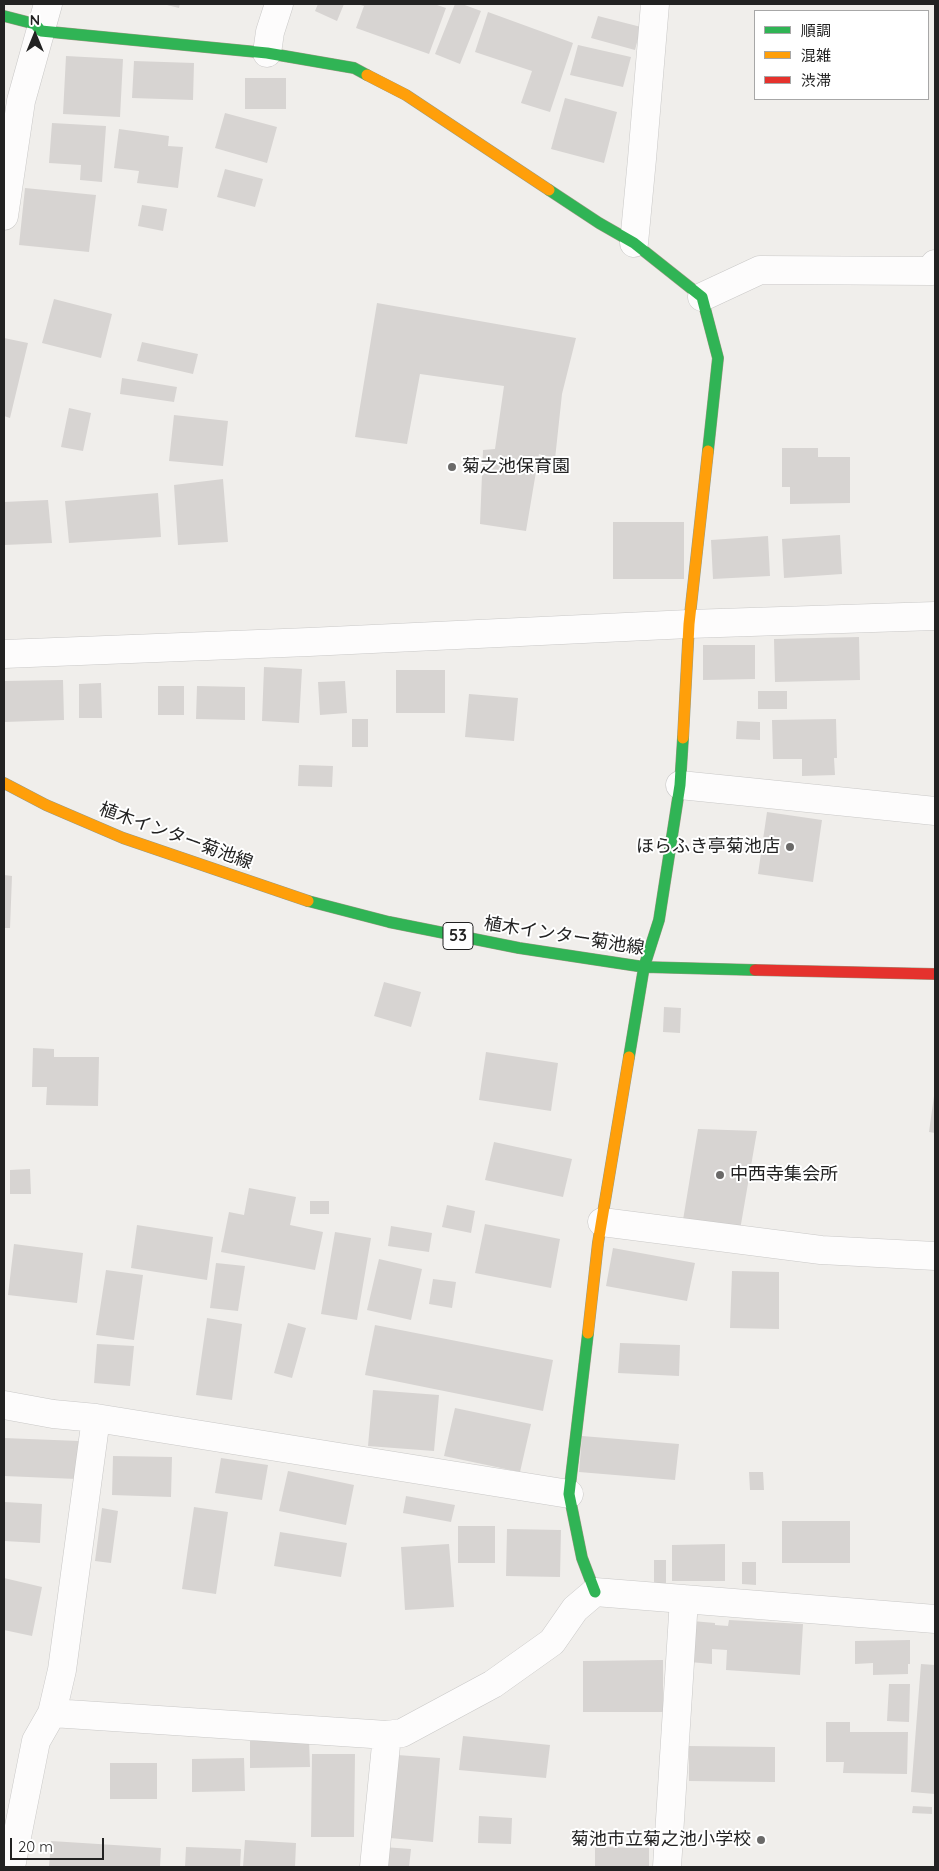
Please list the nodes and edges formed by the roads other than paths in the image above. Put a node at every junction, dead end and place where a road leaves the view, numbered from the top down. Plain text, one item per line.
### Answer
1 (48, 4) edge
2 (279, 4) edge
3 (655, 4) edge
4 (4, 16) edge
5 (41, 31) junction
6 (267, 53) junction
7 (4, 216) edge
8 (634, 243) junction
9 (935, 264) edge
10 (702, 297) junction
11 (935, 616) edge
12 (689, 624) junction
13 (4, 654) edge
14 (4, 783) edge
15 (680, 785) junction
16 (935, 811) edge
17 (644, 967) junction
18 (935, 974) edge
19 (602, 1222) junction
20 (935, 1256) edge
21 (4, 1405) edge
22 (96, 1418) junction
23 (569, 1494) junction
24 (595, 1592) junction
25 (684, 1600) junction
26 (935, 1619) edge
27 (52, 1713) junction
28 (388, 1735) junction
29 (11, 1867) edge
30 (374, 1867) edge
31 (667, 1867) edge

1 - 5 street
2 - 6 street
3 - 8 street
4 - 5 street
5 - 6 street
5 - 7 street
6 - 8 street
8 - 10 street
9 - 10 street
10 - 12 street
11 - 12 street
12 - 13 street
12 - 15 street
14 - 17 street, 植木インター菊池線 / 53
15 - 16 street
15 - 17 street
17 - 18 street, 植木インター菊池線 / 53
17 - 19 street
19 - 20 street
19 - 23 street
21 - 22 street
22 - 23 street
22 - 27 street
23 - 24 street
24 - 25 street
24 - 28 street
25 - 26 street
25 - 31 street
27 - 28 street
27 - 29 street
28 - 30 street

